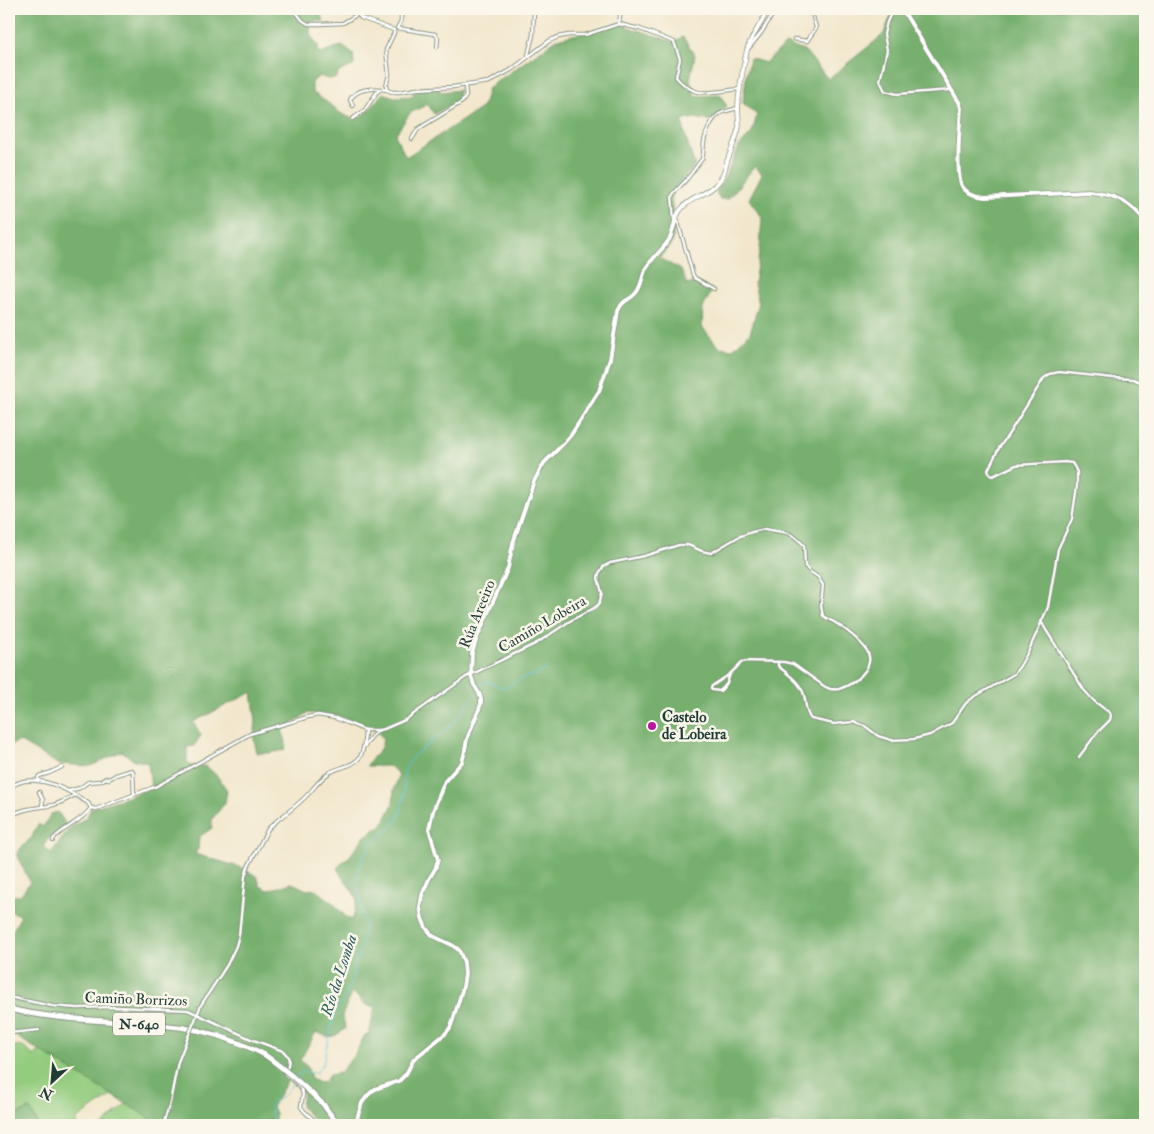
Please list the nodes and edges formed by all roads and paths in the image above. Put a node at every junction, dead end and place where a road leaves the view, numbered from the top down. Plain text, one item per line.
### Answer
1 (294, 9) edge
2 (353, 9) edge
3 (537, 9) edge
4 (621, 9) edge
5 (767, 9) edge
6 (776, 9) edge
7 (811, 9) edge
8 (893, 9) edge
9 (902, 9) edge
10 (358, 14) junction
11 (401, 14) dead end
12 (619, 24) junction
13 (395, 29) junction
14 (794, 39) dead end
15 (438, 47) dead end
16 (748, 50) junction
17 (528, 56) junction
18 (465, 86) junction
19 (740, 88) junction
20 (381, 89) junction
21 (387, 90) junction
22 (952, 90) junction
23 (353, 106) dead end
24 (738, 108) junction
25 (352, 119) dead end
26 (412, 140) dead end
27 (677, 216) junction
28 (1145, 222) edge
29 (674, 223) junction
30 (714, 289) dead end
31 (1145, 384) edge
32 (1041, 621) junction
33 (778, 662) junction
34 (730, 674) junction
35 (471, 676) junction
36 (365, 730) junction
37 (379, 730) junction
38 (364, 747) junction
39 (1079, 757) dead end
40 (62, 767) dead end
41 (40, 781) junction
42 (14, 785) junction
43 (9, 787) edge
44 (68, 791) junction
45 (39, 792) dead end
46 (75, 794) junction
47 (134, 794) junction
48 (42, 806) junction
49 (91, 808) junction
50 (12, 815) junction
51 (9, 818) edge
52 (53, 841) dead end
53 (9, 998) edge
54 (9, 1009) edge
55 (198, 1014) junction
56 (39, 1030) dead end
57 (9, 1033) edge
58 (163, 1125) edge
59 (319, 1125) edge
60 (338, 1125) edge
61 (356, 1125) edge

1 - 10 street
2 - 10 street
3 - 17 street
4 - 12 street
5 - 16 street, Rúa Areeiro
6 - 16 street, Rúa Areeiro
7 - 14 street
8 - 22 street
9 - 22 street
10 - 13 street
11 - 13 street
12 - 17 street
12 - 19 street
13 - 15 street
13 - 21 street
16 - 19 street, Rúa Areeiro
17 - 18 street
18 - 21 street
18 - 26 street
19 - 24 street, Rúa Areeiro
20 - 21 street
20 - 23 street
20 - 25 street
22 - 28 street
24 - 27 street, Rúa Areeiro
24 - 29 street, Rúa Areeiro
27 - 29 street, Rúa Areeiro
27 - 30 street
29 - 35 street, Rúa Areeiro
31 - 32 street
32 - 33 street
32 - 39 street
33 - 34 street, Camiño Lobeira
33 - 35 street, Camiño Lobeira
34 - 34 street, Camiño Lobeira
35 - 37 street
35 - 61 street, Rúa Areeiro
36 - 37 street
36 - 38 street
36 - 47 street
37 - 38 street
38 - 55 street
40 - 41 street
41 - 42 street
41 - 44 street
42 - 43 street
42 - 50 street
44 - 46 street
44 - 47 street
45 - 48 street
46 - 48 street
46 - 49 street
47 - 49 street
48 - 50 street
49 - 52 street
50 - 51 street
53 - 55 street, Camiño Borrizos
54 - 60 highway, N-640, bridge
55 - 58 street, bridge
55 - 59 street, Camiño Borrizos
56 - 57 street

